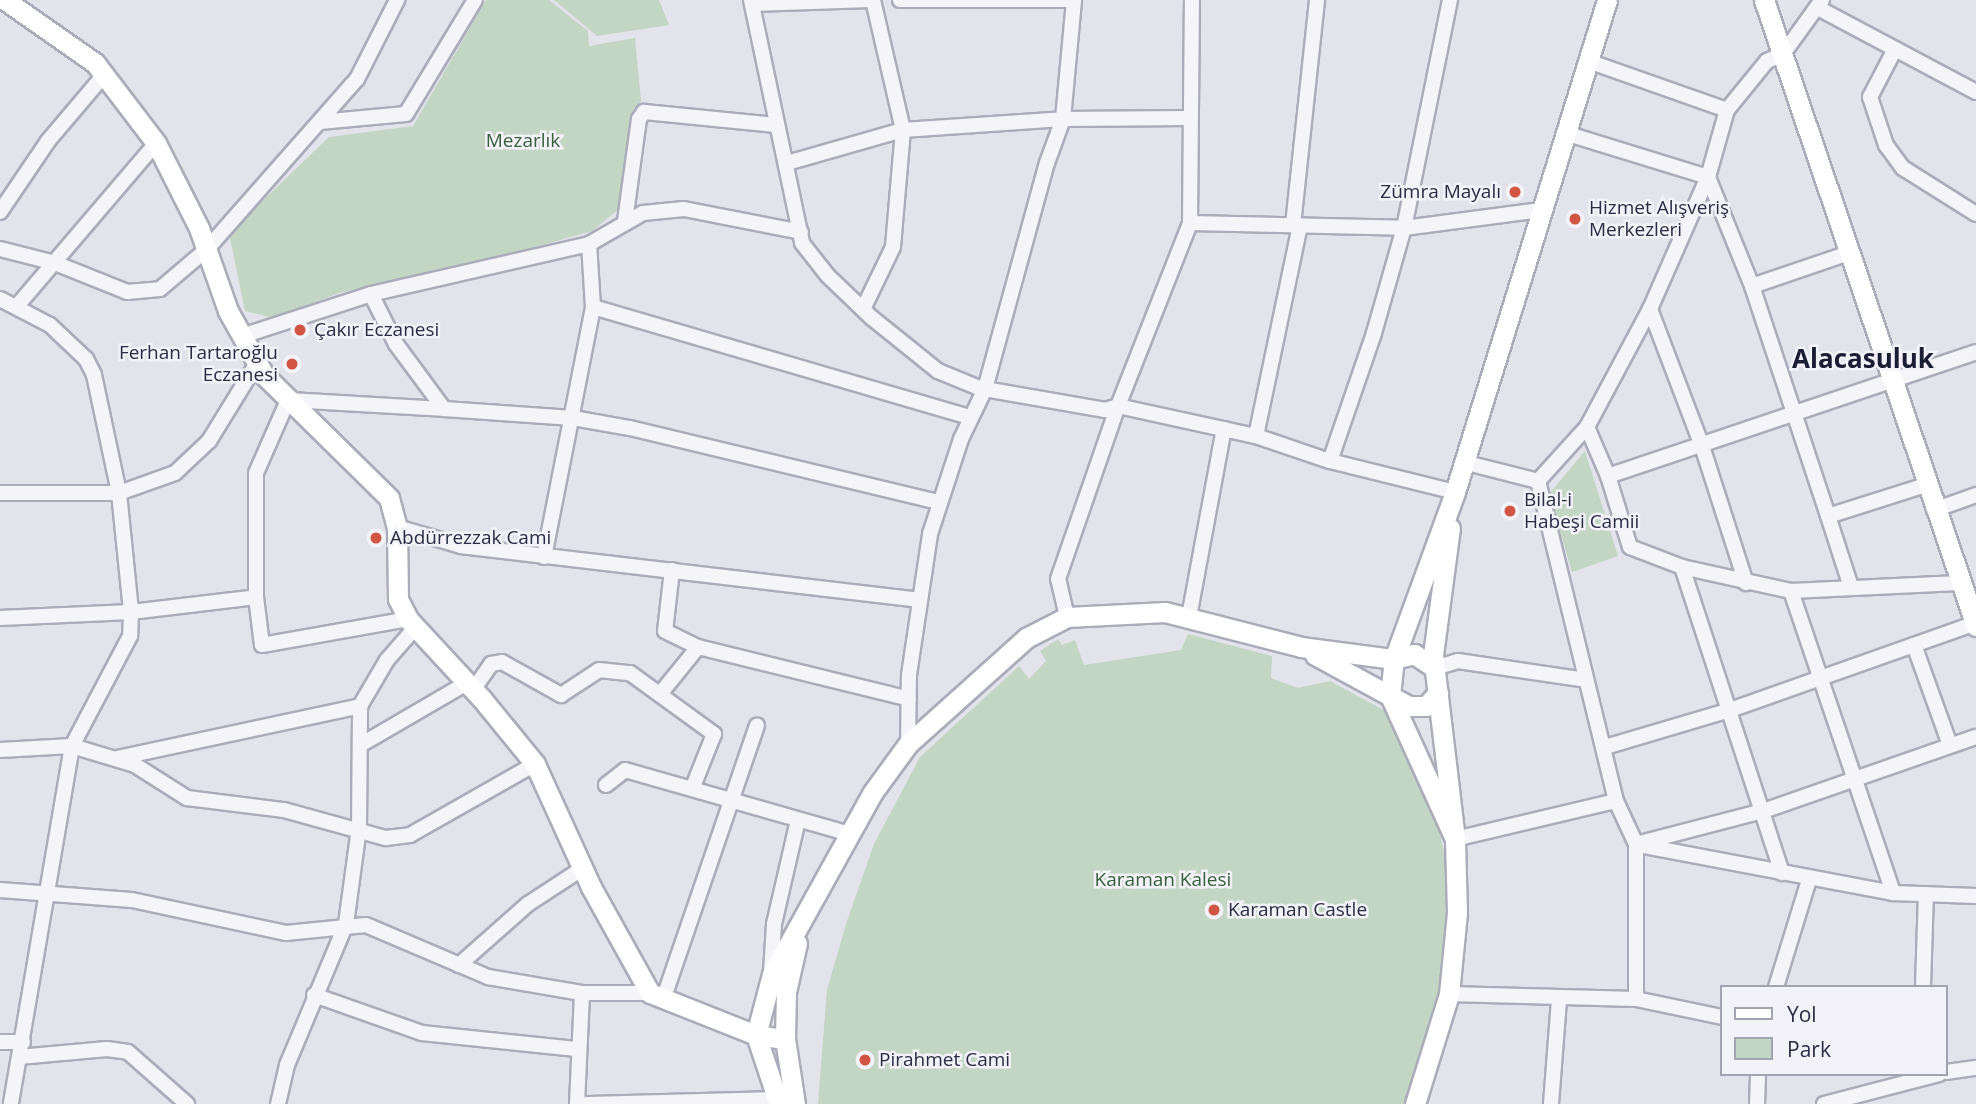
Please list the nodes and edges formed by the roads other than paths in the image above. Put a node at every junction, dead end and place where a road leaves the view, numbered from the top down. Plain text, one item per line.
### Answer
1 (397, 0) edge
2 (475, 0) edge
3 (872, 0) edge
4 (900, 0) edge
5 (1074, 0) edge
6 (1192, 0) edge
7 (1317, 0) edge
8 (1450, 0) edge
9 (1607, 0) edge
10 (1764, 0) edge
11 (751, 2) edge
12 (6, 4) edge
13 (1820, 4) edge
14 (1895, 49) junction
15 (1783, 54) junction
16 (1588, 61) junction
17 (104, 75) junction
18 (1976, 92) edge
19 (1727, 110) junction
20 (1189, 118) junction
21 (1063, 119) junction
22 (320, 122) junction
23 (776, 125) junction
24 (904, 130) junction
25 (1565, 133) junction
26 (156, 143) junction
27 (787, 163) junction
28 (1708, 177) junction
29 (1541, 210) junction
30 (0, 212) edge
31 (1976, 214) edge
32 (625, 221) junction
33 (1190, 223) junction
34 (1296, 226) junction
35 (1404, 228) junction
36 (801, 232) junction
37 (589, 244) junction
38 (0, 249) edge
39 (207, 249) junction
40 (1849, 253) junction
41 (55, 263) junction
42 (1752, 286) junction
43 (371, 294) junction
44 (0, 299) edge
45 (18, 306) junction
46 (593, 307) junction
47 (863, 309) junction
48 (1650, 309) junction
49 (242, 336) junction
50 (1976, 352) edge
51 (257, 363) junction
52 (1893, 383) junction
53 (985, 389) junction
54 (288, 400) junction
55 (1118, 406) junction
56 (444, 409) junction
57 (1797, 416) junction
58 (971, 417) junction
59 (573, 418) junction
60 (1587, 427) junction
61 (1224, 429) junction
62 (1256, 436) junction
63 (1702, 446) junction
64 (1330, 461) junction
65 (1463, 462) junction
66 (1608, 476) junction
67 (1538, 481) junction
68 (1926, 485) junction
69 (1455, 492) junction
70 (0, 493) edge
71 (119, 493) junction
72 (1976, 495) edge
73 (939, 502) junction
74 (1934, 510) junction
75 (1828, 516) junction
76 (397, 527) junction
77 (544, 557) junction
78 (1682, 567) junction
79 (672, 570) junction
80 (1746, 583) junction
81 (1959, 583) junction
82 (1851, 587) junction
83 (1791, 591) junction
84 (257, 597) junction
85 (920, 600) junction
86 (131, 612) junction
87 (1068, 617) junction
88 (1189, 617) junction
89 (0, 618) edge
90 (411, 624) junction
91 (1976, 624) edge
92 (1914, 645) junction
93 (698, 647) junction
94 (1301, 647) junction
95 (1394, 659) junction
96 (1435, 668) junction
97 (1821, 677) junction
98 (1586, 680) junction
99 (470, 686) junction
100 (1438, 693) junction
101 (660, 694) junction
102 (1390, 696) junction
103 (909, 699) junction
104 (360, 706) junction
105 (1730, 710) junction
106 (757, 724) dead end
107 (1976, 737) edge
108 (362, 744) junction
109 (908, 744) junction
110 (1950, 745) junction
111 (72, 746) junction
112 (1605, 747) junction
113 (0, 750) edge
114 (115, 759) junction
115 (535, 764) junction
116 (1855, 779) junction
117 (606, 785) dead end
118 (692, 789) junction
119 (731, 800) junction
120 (1616, 801) junction
121 (1763, 811) junction
122 (798, 820) junction
123 (359, 828) junction
124 (849, 834) junction
125 (1455, 839) junction
126 (1636, 844) junction
127 (583, 869) junction
128 (1782, 873) junction
129 (1809, 880) junction
130 (0, 890) edge
131 (44, 891) junction
132 (1893, 893) junction
133 (1926, 894) junction
134 (1976, 896) edge
135 (803, 918) junction
136 (346, 924) junction
137 (459, 964) junction
138 (771, 977) junction
139 (1777, 985) edge
140 (1923, 985) edge
141 (582, 993) junction
142 (1449, 994) junction
143 (314, 995) junction
144 (657, 995) junction
145 (1636, 999) junction
146 (1559, 1001) junction
147 (1720, 1017) edge
148 (756, 1035) junction
149 (785, 1039) junction
150 (0, 1042) edge
151 (23, 1042) junction
152 (576, 1049) junction
153 (19, 1058) junction
154 (1976, 1068) edge
155 (1948, 1072) edge
156 (1758, 1076) edge
157 (1931, 1076) edge
158 (785, 1102) edge
159 (11, 1104) edge
160 (187, 1104) edge
161 (278, 1104) edge
162 (577, 1104) edge
163 (586, 1104) edge
164 (1415, 1104) edge
165 (1551, 1104) edge
166 (1757, 1104) edge
167 (1825, 1104) edge

1 - 22 street
2 - 22 street
3 - 11 street
3 - 24 street
4 - 5 street
5 - 21 street
6 - 20 street
7 - 34 street
8 - 35 street
9 - 16 street
10 - 15 street
11 - 23 street
12 - 17 street
13 - 14 street
13 - 15 street
14 - 18 street
14 - 31 street
15 - 19 street
15 - 40 street
16 - 19 street
16 - 25 street
17 - 26 street
17 - 30 street
19 - 28 street
20 - 21 street
20 - 33 street
21 - 24 street
21 - 53 street
22 - 39 street
23 - 27 street
23 - 32 street
24 - 27 street
24 - 47 street
25 - 28 street
25 - 29 street
26 - 39 street
26 - 41 street
27 - 36 street
28 - 42 street
28 - 48 street
29 - 35 street
29 - 65 street
32 - 36 street
32 - 37 street
33 - 34 street
33 - 55 street
34 - 35 street
34 - 62 street
35 - 64 street
36 - 47 street
37 - 43 street
37 - 46 street
38 - 41 street
39 - 41 street
39 - 49 street
40 - 42 street
40 - 52 street
41 - 45 street
42 - 57 street
43 - 49 street
43 - 56 street
44 - 45 street
45 - 71 street
46 - 58 street
46 - 59 street
47 - 53 street
48 - 60 street
48 - 63 street
49 - 51 street
50 - 52 street
51 - 54 street
51 - 71 street
52 - 57 street
52 - 68 street
53 - 55 street
53 - 58 street
54 - 56 street
54 - 76 street
54 - 84 street
55 - 61 street
55 - 87 street
56 - 59 street
57 - 63 street
57 - 75 street
58 - 73 street
59 - 73 street
59 - 77 street
60 - 66 street
60 - 67 street
61 - 62 street
61 - 88 street
62 - 64 street
63 - 66 street
63 - 80 street
64 - 69 street
65 - 67 street
65 - 69 street
66 - 78 street
67 - 98 street
68 - 74 street
68 - 75 street
69 - 95 street
69 - 96 street
70 - 71 street
71 - 86 street
72 - 74 street
73 - 85 street
74 - 81 street
75 - 82 street
76 - 77 street
76 - 90 street
77 - 79 street
78 - 80 street
78 - 105 street
79 - 85 street
79 - 93 street
80 - 83 street
81 - 82 street
81 - 91 street
82 - 83 street
83 - 97 street
84 - 86 street
84 - 90 street
85 - 103 street
86 - 89 street
86 - 111 street
87 - 88 street
87 - 109 street
88 - 94 street
90 - 99 street
90 - 104 street
91 - 92 street
92 - 97 street
92 - 110 street
93 - 101 street
93 - 103 street
94 - 95 street
94 - 102 street
95 - 96 street
95 - 102 street
96 - 98 street
96 - 100 street
97 - 105 street
97 - 116 street
98 - 112 street
99 - 101 street
99 - 108 street
99 - 115 street
100 - 102 street
100 - 125 street
101 - 118 street
102 - 125 street
103 - 109 street
104 - 108 street
104 - 114 street
105 - 112 street
105 - 121 street
106 - 119 street
107 - 110 street
108 - 123 street
109 - 124 street
110 - 116 street
111 - 113 street
111 - 114 street
111 - 131 street
112 - 120 street
114 - 123 street
115 - 123 street
115 - 127 street
116 - 121 street
116 - 132 street
117 - 118 street
118 - 119 street
119 - 122 street
119 - 144 street
120 - 125 street
120 - 126 street
121 - 126 street
121 - 128 street
122 - 124 street
122 - 138 street
123 - 136 street
124 - 135 street
125 - 142 street
126 - 128 street
126 - 145 street
127 - 137 street
127 - 144 street
128 - 129 street
129 - 132 street
129 - 139 street
130 - 131 street
131 - 136 street
131 - 151 street
132 - 133 street
133 - 134 street
133 - 140 street
135 - 138 street
135 - 149 street
136 - 137 street
136 - 143 street
137 - 141 street
138 - 148 street
141 - 144 street
141 - 152 street
142 - 146 street
142 - 164 street
143 - 152 street
143 - 161 street
144 - 148 street
145 - 146 street
145 - 147 street
146 - 165 street
148 - 149 street
148 - 158 street
149 - 158 street
150 - 151 street
151 - 153 street
152 - 162 street
153 - 159 street
153 - 160 street
154 - 155 street
156 - 166 street
157 - 167 street
158 - 163 street

